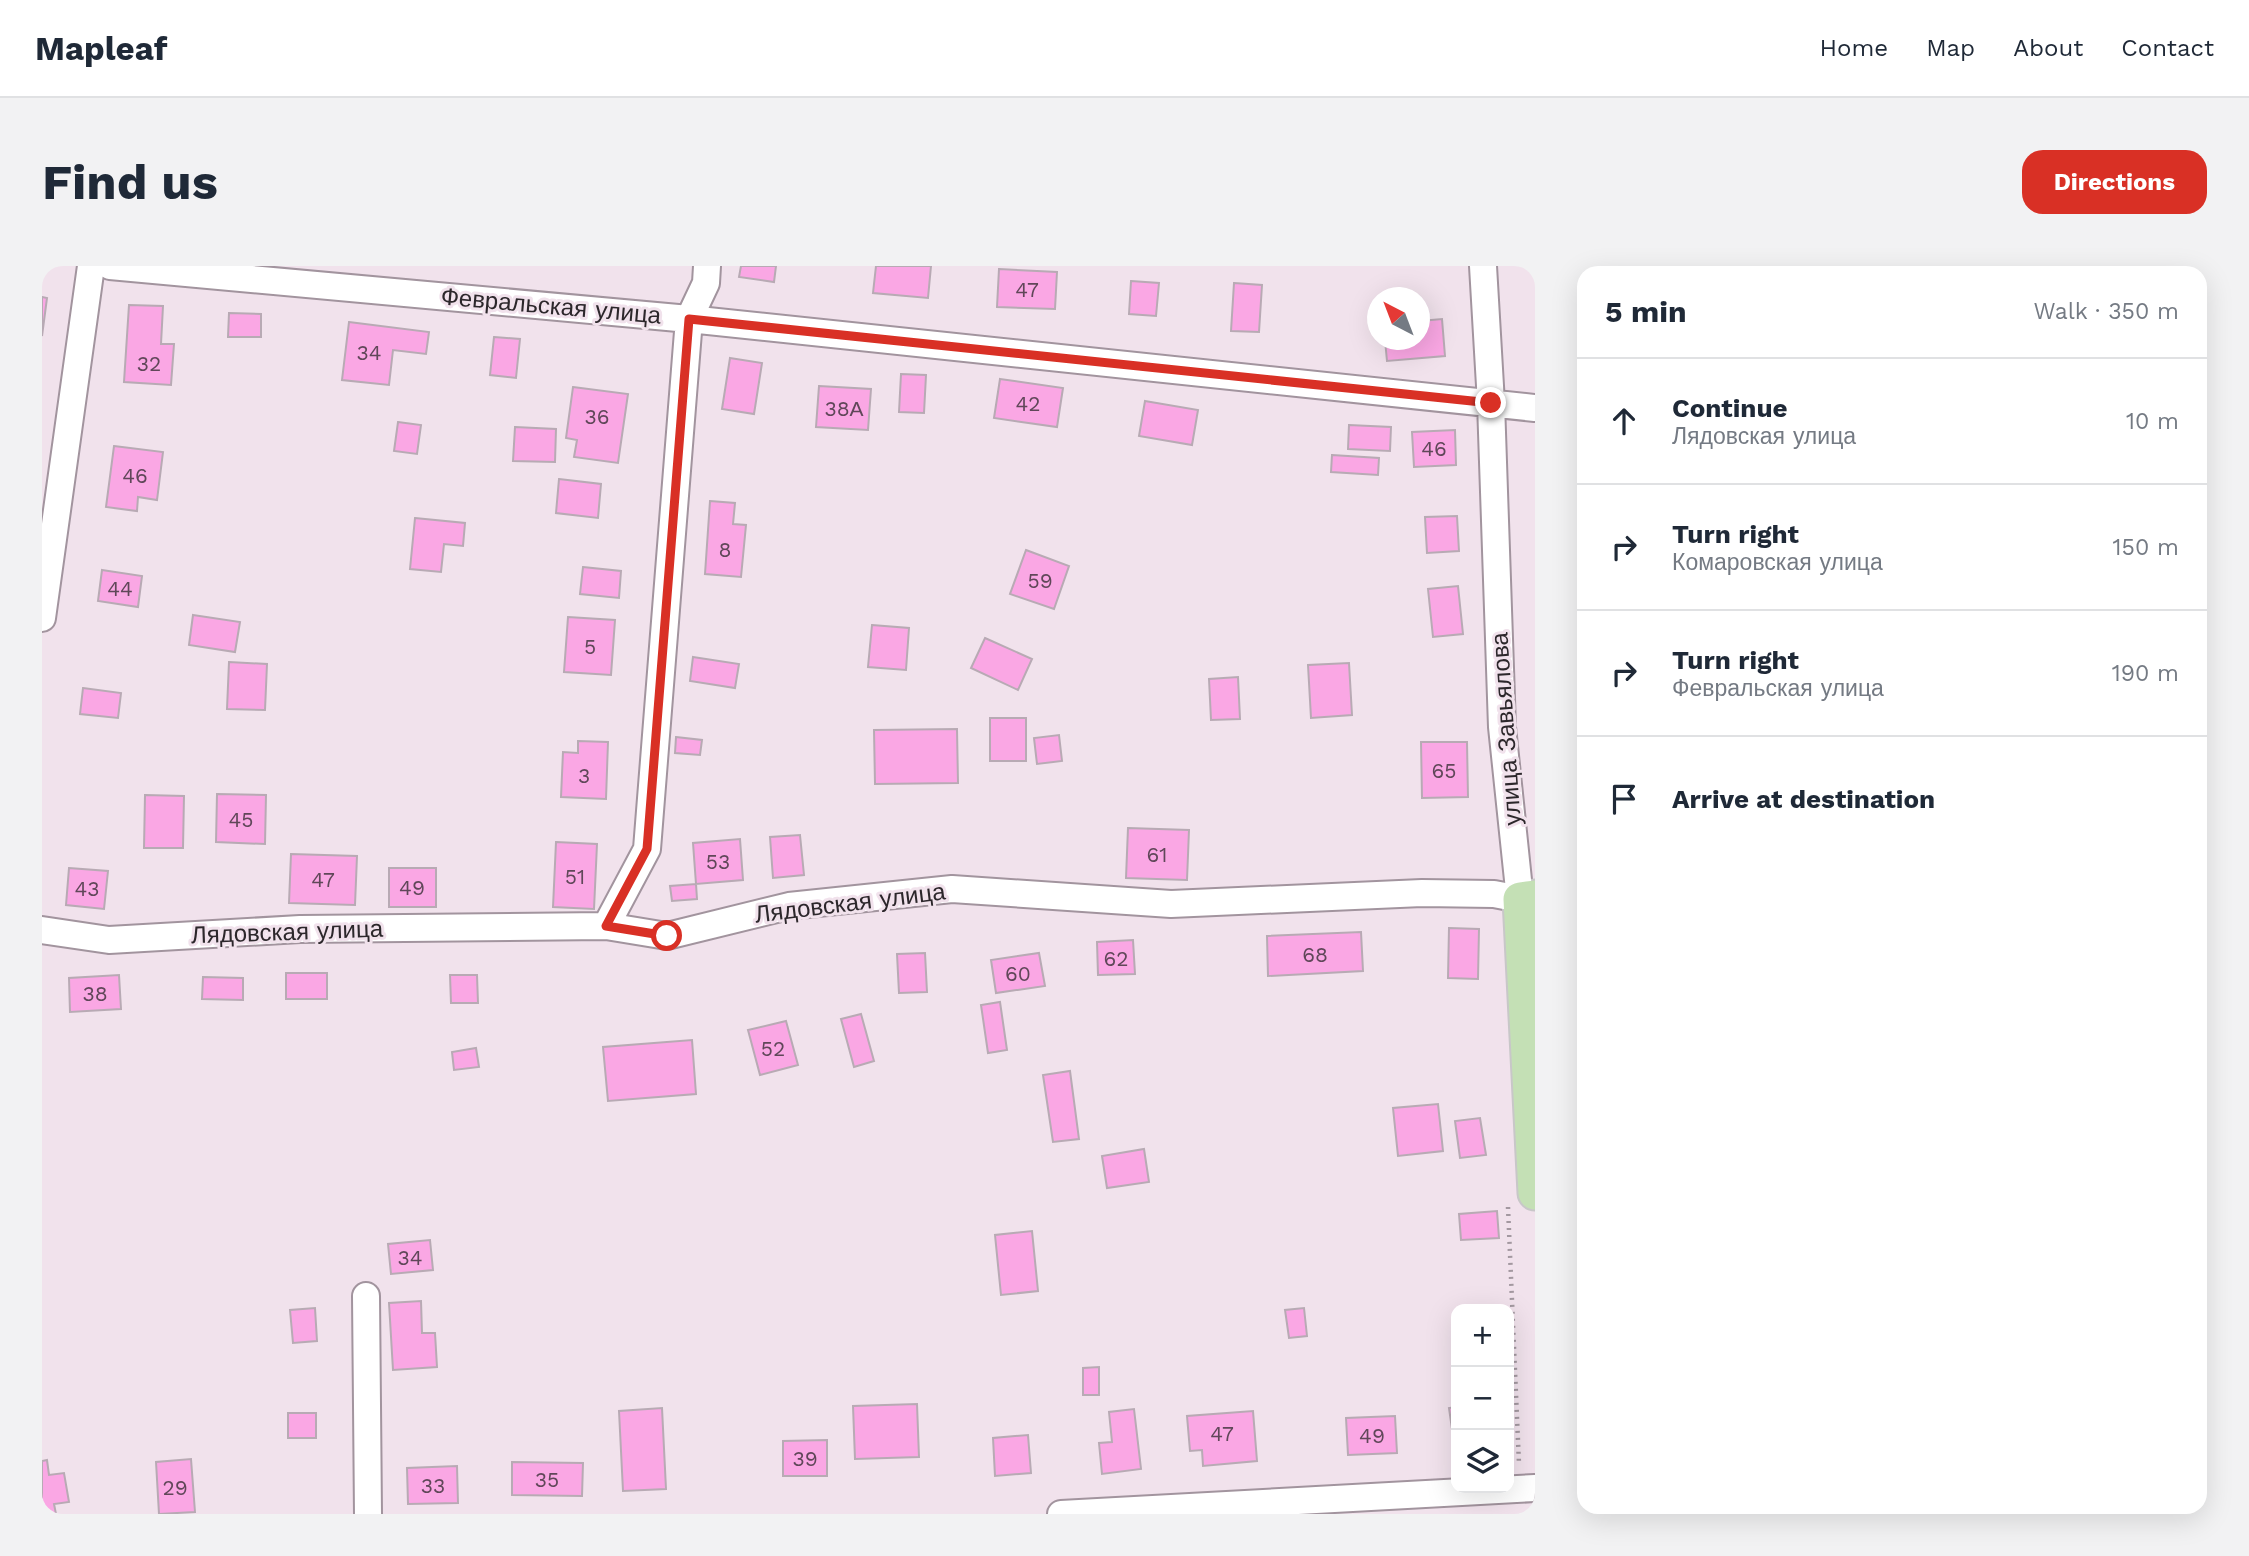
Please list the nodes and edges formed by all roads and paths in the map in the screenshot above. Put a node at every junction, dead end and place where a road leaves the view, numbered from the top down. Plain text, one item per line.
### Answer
1 (90, 266) edge
2 (110, 266) edge
3 (707, 266) edge
4 (1483, 266) edge
5 (689, 319) junction
6 (1491, 403) junction
7 (1535, 408) edge
8 (42, 618) edge
9 (1527, 898) edge
10 (606, 926) junction
11 (42, 930) edge
12 (1535, 1193) edge
13 (366, 1296) dead end
14 (1535, 1488) edge
15 (368, 1514) edge
16 (1061, 1514) edge

1 - 8 street
2 - 5 street, Февральская улица
3 - 5 street
4 - 6 street, улица Завьялова
5 - 6 street, Февральская улица
5 - 10 street
6 - 7 street, Февральская улица
6 - 9 street, улица Завьялова
9 - 10 street, Лядовская улица
9 - 12 main road, улица Завьялова
10 - 11 street, Лядовская улица
13 - 15 street
14 - 16 street

